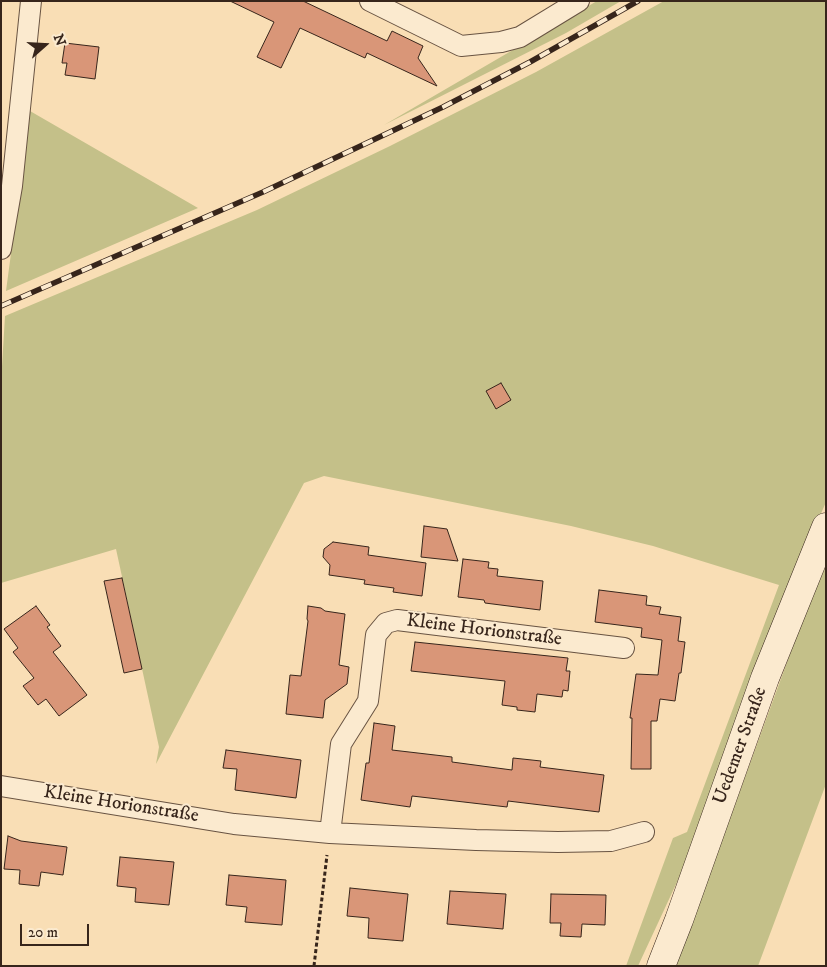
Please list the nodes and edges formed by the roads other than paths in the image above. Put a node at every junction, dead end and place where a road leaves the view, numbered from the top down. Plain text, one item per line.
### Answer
1 (31, 1) edge
2 (370, 1) edge
3 (580, 1) edge
4 (1, 249) edge
5 (826, 527) edge
6 (624, 648) dead end
7 (1, 786) edge
8 (644, 832) dead end
9 (330, 833) junction
10 (661, 966) edge

1 - 4 street
2 - 3 street
5 - 10 main road, Uedemer Straße
6 - 9 street, Kleine Horionstraße
7 - 9 street, Kleine Horionstraße
8 - 9 street, Kleine Horionstraße

